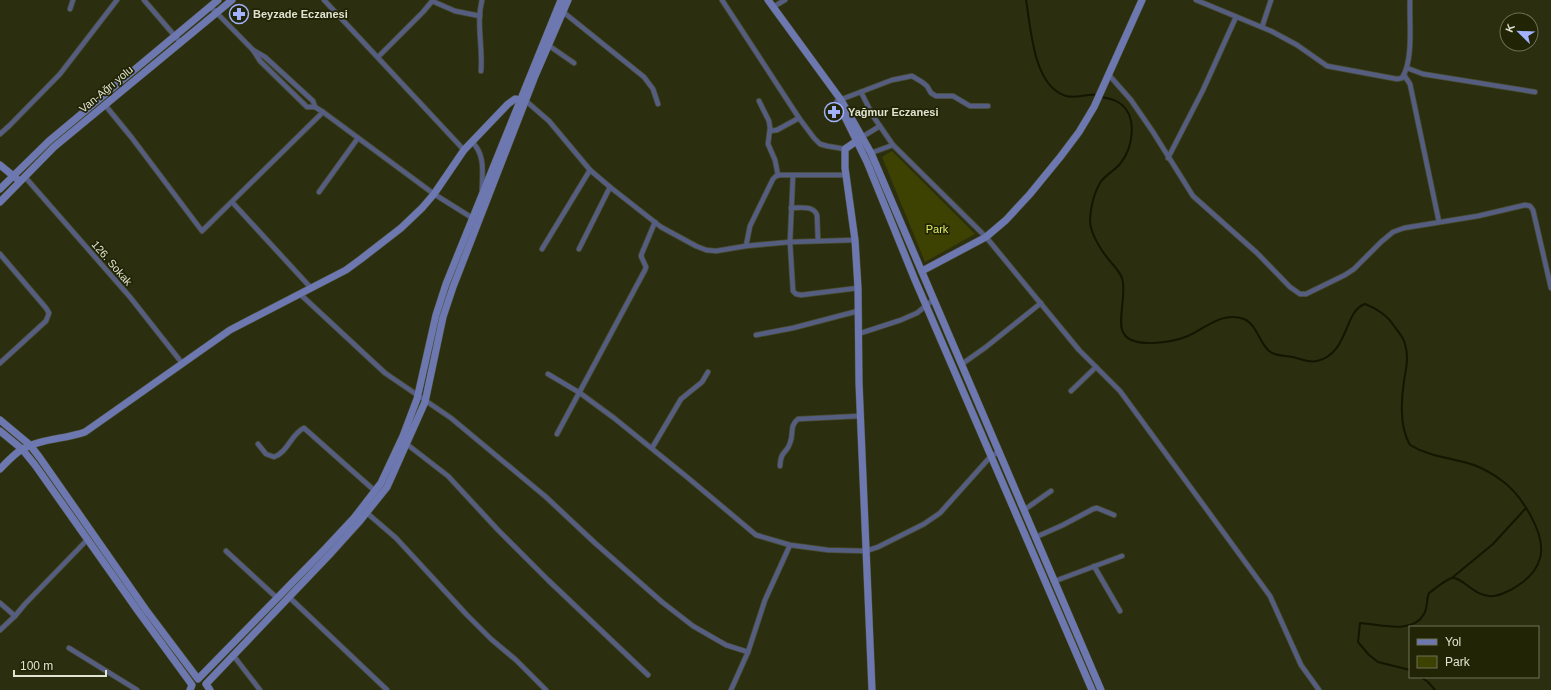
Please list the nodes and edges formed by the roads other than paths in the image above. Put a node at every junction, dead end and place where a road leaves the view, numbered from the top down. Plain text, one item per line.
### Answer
1 (73, 0) edge
2 (117, 0) edge
3 (144, 0) edge
4 (218, 0) edge
5 (232, 0) edge
6 (324, 0) edge
7 (432, 0) edge
8 (482, 0) edge
9 (561, 0) edge
10 (568, 0) edge
11 (722, 0) edge
12 (768, 0) edge
13 (785, 0) edge
14 (1142, 0) edge
15 (1196, 0) edge
16 (1271, 0) edge
17 (1410, 0) edge
18 (1202, 1) edge
19 (210, 6) junction
20 (773, 7) junction
21 (70, 9) dead end
22 (560, 10) junction
23 (217, 13) junction
24 (480, 16) junction
25 (1236, 17) junction
26 (1262, 27) junction
27 (178, 39) junction
28 (548, 45) junction
29 (253, 50) junction
30 (378, 57) junction
31 (574, 63) dead end
32 (1407, 68) junction
33 (481, 71) dead end
34 (1109, 75) junction
35 (1404, 75) junction
36 (861, 92) junction
37 (1535, 92) dead end
38 (523, 100) junction
39 (839, 100) junction
40 (759, 101) dead end
41 (658, 104) dead end
42 (105, 105) junction
43 (988, 106) dead end
44 (314, 107) junction
45 (323, 112) junction
46 (499, 113) junction
47 (799, 118) junction
48 (514, 123) junction
49 (880, 126) junction
50 (770, 131) junction
51 (0, 134) edge
52 (358, 138) junction
53 (860, 138) junction
54 (472, 142) junction
55 (893, 145) junction
56 (845, 149) junction
57 (464, 150) junction
58 (871, 153) junction
59 (1168, 158) junction
60 (0, 166) edge
61 (590, 170) junction
62 (778, 175) junction
63 (793, 175) junction
64 (846, 175) junction
65 (14, 176) junction
66 (23, 179) junction
67 (610, 187) junction
68 (0, 189) edge
69 (319, 192) dead end
70 (482, 193) junction
71 (434, 194) junction
72 (0, 202) edge
73 (232, 202) junction
74 (791, 208) junction
75 (472, 218) junction
76 (480, 222) junction
77 (655, 222) junction
78 (1439, 222) junction
79 (986, 237) junction
80 (855, 240) junction
81 (790, 242) junction
82 (818, 242) junction
83 (746, 246) junction
84 (542, 249) dead end
85 (579, 249) dead end
86 (0, 254) edge
87 (922, 271) junction
88 (311, 288) junction
89 (858, 288) junction
90 (1551, 288) edge
91 (300, 294) junction
92 (934, 299) junction
93 (1040, 303) junction
94 (926, 305) junction
95 (858, 311) junction
96 (858, 334) junction
97 (756, 336) dead end
98 (0, 363) edge
99 (182, 363) junction
100 (962, 364) junction
101 (1096, 366) junction
102 (708, 372) dead end
103 (548, 374) dead end
104 (1071, 391) dead end
105 (580, 393) junction
106 (417, 396) junction
107 (425, 402) junction
108 (860, 416) junction
109 (0, 420) edge
110 (0, 431) edge
111 (557, 434) dead end
112 (404, 442) junction
113 (258, 444) dead end
114 (30, 445) junction
115 (652, 448) junction
116 (22, 449) junction
117 (999, 452) junction
118 (991, 456) junction
119 (780, 466) dead end
120 (0, 469) edge
121 (375, 491) junction
122 (1051, 491) dead end
123 (1024, 510) junction
124 (367, 513) junction
125 (1114, 515) dead end
126 (1036, 537) junction
127 (88, 540) junction
128 (790, 545) junction
129 (226, 551) dead end
130 (866, 551) junction
131 (1122, 556) dead end
132 (1094, 566) junction
133 (1055, 581) junction
134 (289, 597) junction
135 (278, 598) junction
136 (0, 603) edge
137 (1120, 611) dead end
138 (15, 616) junction
139 (0, 630) edge
140 (69, 648) dead end
141 (748, 652) junction
142 (233, 655) junction
143 (648, 675) dead end
144 (198, 679) junction
145 (192, 688) edge
146 (207, 688) edge
147 (137, 690) edge
148 (260, 690) edge
149 (387, 690) edge
150 (546, 690) edge
151 (730, 690) edge
152 (872, 690) edge
153 (1092, 690) edge
154 (1101, 690) edge
155 (1319, 690) edge

1 - 21 street
2 - 51 street
3 - 27 street
4 - 19 street
5 - 23 street, Van-Ağrı yolu
6 - 30 street
7 - 24 street
7 - 30 street
8 - 24 street
9 - 22 street
10 - 22 street
11 - 47 street
12 - 20 street
13 - 20 street
14 - 34 street
15 - 18 street
16 - 26 street
17 - 32 street
18 - 25 street
19 - 23 street
19 - 27 street
20 - 39 street
22 - 28 street
22 - 38 street
22 - 41 street
23 - 27 street, Van-Ağrı yolu
23 - 29 street
24 - 33 street
25 - 26 street
25 - 59 street
26 - 35 street
27 - 42 street, Van-Ağrı yolu
27 - 65 street
28 - 31 street
28 - 38 street
29 - 44 street
29 - 44 street
30 - 57 street
32 - 35 street
32 - 37 street
34 - 59 street
34 - 79 street
35 - 78 street
36 - 39 street
36 - 43 street
36 - 49 street
38 - 46 street
38 - 48 street
38 - 61 street
39 - 53 street
40 - 50 street
42 - 66 street, Van-Ağrı yolu
42 - 73 street
44 - 45 street
45 - 52 street
45 - 73 street
46 - 48 street
46 - 54 street
47 - 50 street
47 - 56 street
48 - 70 street
48 - 76 street
49 - 53 street
49 - 55 street
50 - 62 street
52 - 69 street
52 - 71 street
53 - 56 street
53 - 58 street
53 - 94 street
54 - 57 street
54 - 70 street
55 - 58 street
55 - 79 street
56 - 64 street
57 - 71 street
58 - 87 street
59 - 78 street
60 - 65 street
61 - 67 street
61 - 84 street
62 - 63 street
62 - 83 street
63 - 64 street
63 - 74 street
64 - 80 street
65 - 66 street
65 - 68 street
66 - 72 street, Van-Ağrı yolu
66 - 99 street, 126. Sokak
67 - 77 street
67 - 85 street
70 - 75 street
71 - 75 street
71 - 88 street
73 - 88 street
74 - 81 street
74 - 82 street
75 - 76 street
75 - 106 street
76 - 107 street
77 - 83 street
77 - 105 street
78 - 90 street
79 - 87 street
79 - 93 street
80 - 82 street
80 - 89 street
81 - 82 street
81 - 83 street
81 - 89 street
86 - 98 street
87 - 92 street
88 - 91 street
89 - 95 street
91 - 99 street
91 - 106 street
92 - 94 street
92 - 100 street
93 - 100 street
93 - 101 street
94 - 96 street
94 - 118 street
95 - 96 street
95 - 97 street
96 - 108 street
99 - 114 street
100 - 117 street
101 - 104 street
101 - 155 street
102 - 115 street
103 - 105 street
105 - 111 street
105 - 115 street
106 - 107 street
106 - 112 street
107 - 112 street
107 - 141 street
108 - 119 street
108 - 130 street
109 - 114 street
110 - 116 street
112 - 121 street
112 - 124 street
112 - 143 street
113 - 121 street
114 - 116 street
114 - 144 street
115 - 128 street
116 - 120 street
116 - 127 street
117 - 118 street
117 - 123 street
118 - 130 street
118 - 153 street
121 - 135 street
122 - 123 street
123 - 126 street
124 - 134 street
124 - 150 street
125 - 126 street
126 - 133 street
127 - 138 street
127 - 145 street
128 - 130 street
128 - 141 street
129 - 135 street
130 - 152 street
131 - 132 street
132 - 133 street
132 - 137 street
133 - 154 street
134 - 142 street
134 - 149 street
135 - 144 street
136 - 138 street
138 - 139 street
140 - 147 street
141 - 151 street
142 - 146 street
142 - 148 street
144 - 145 street
144 - 146 street

